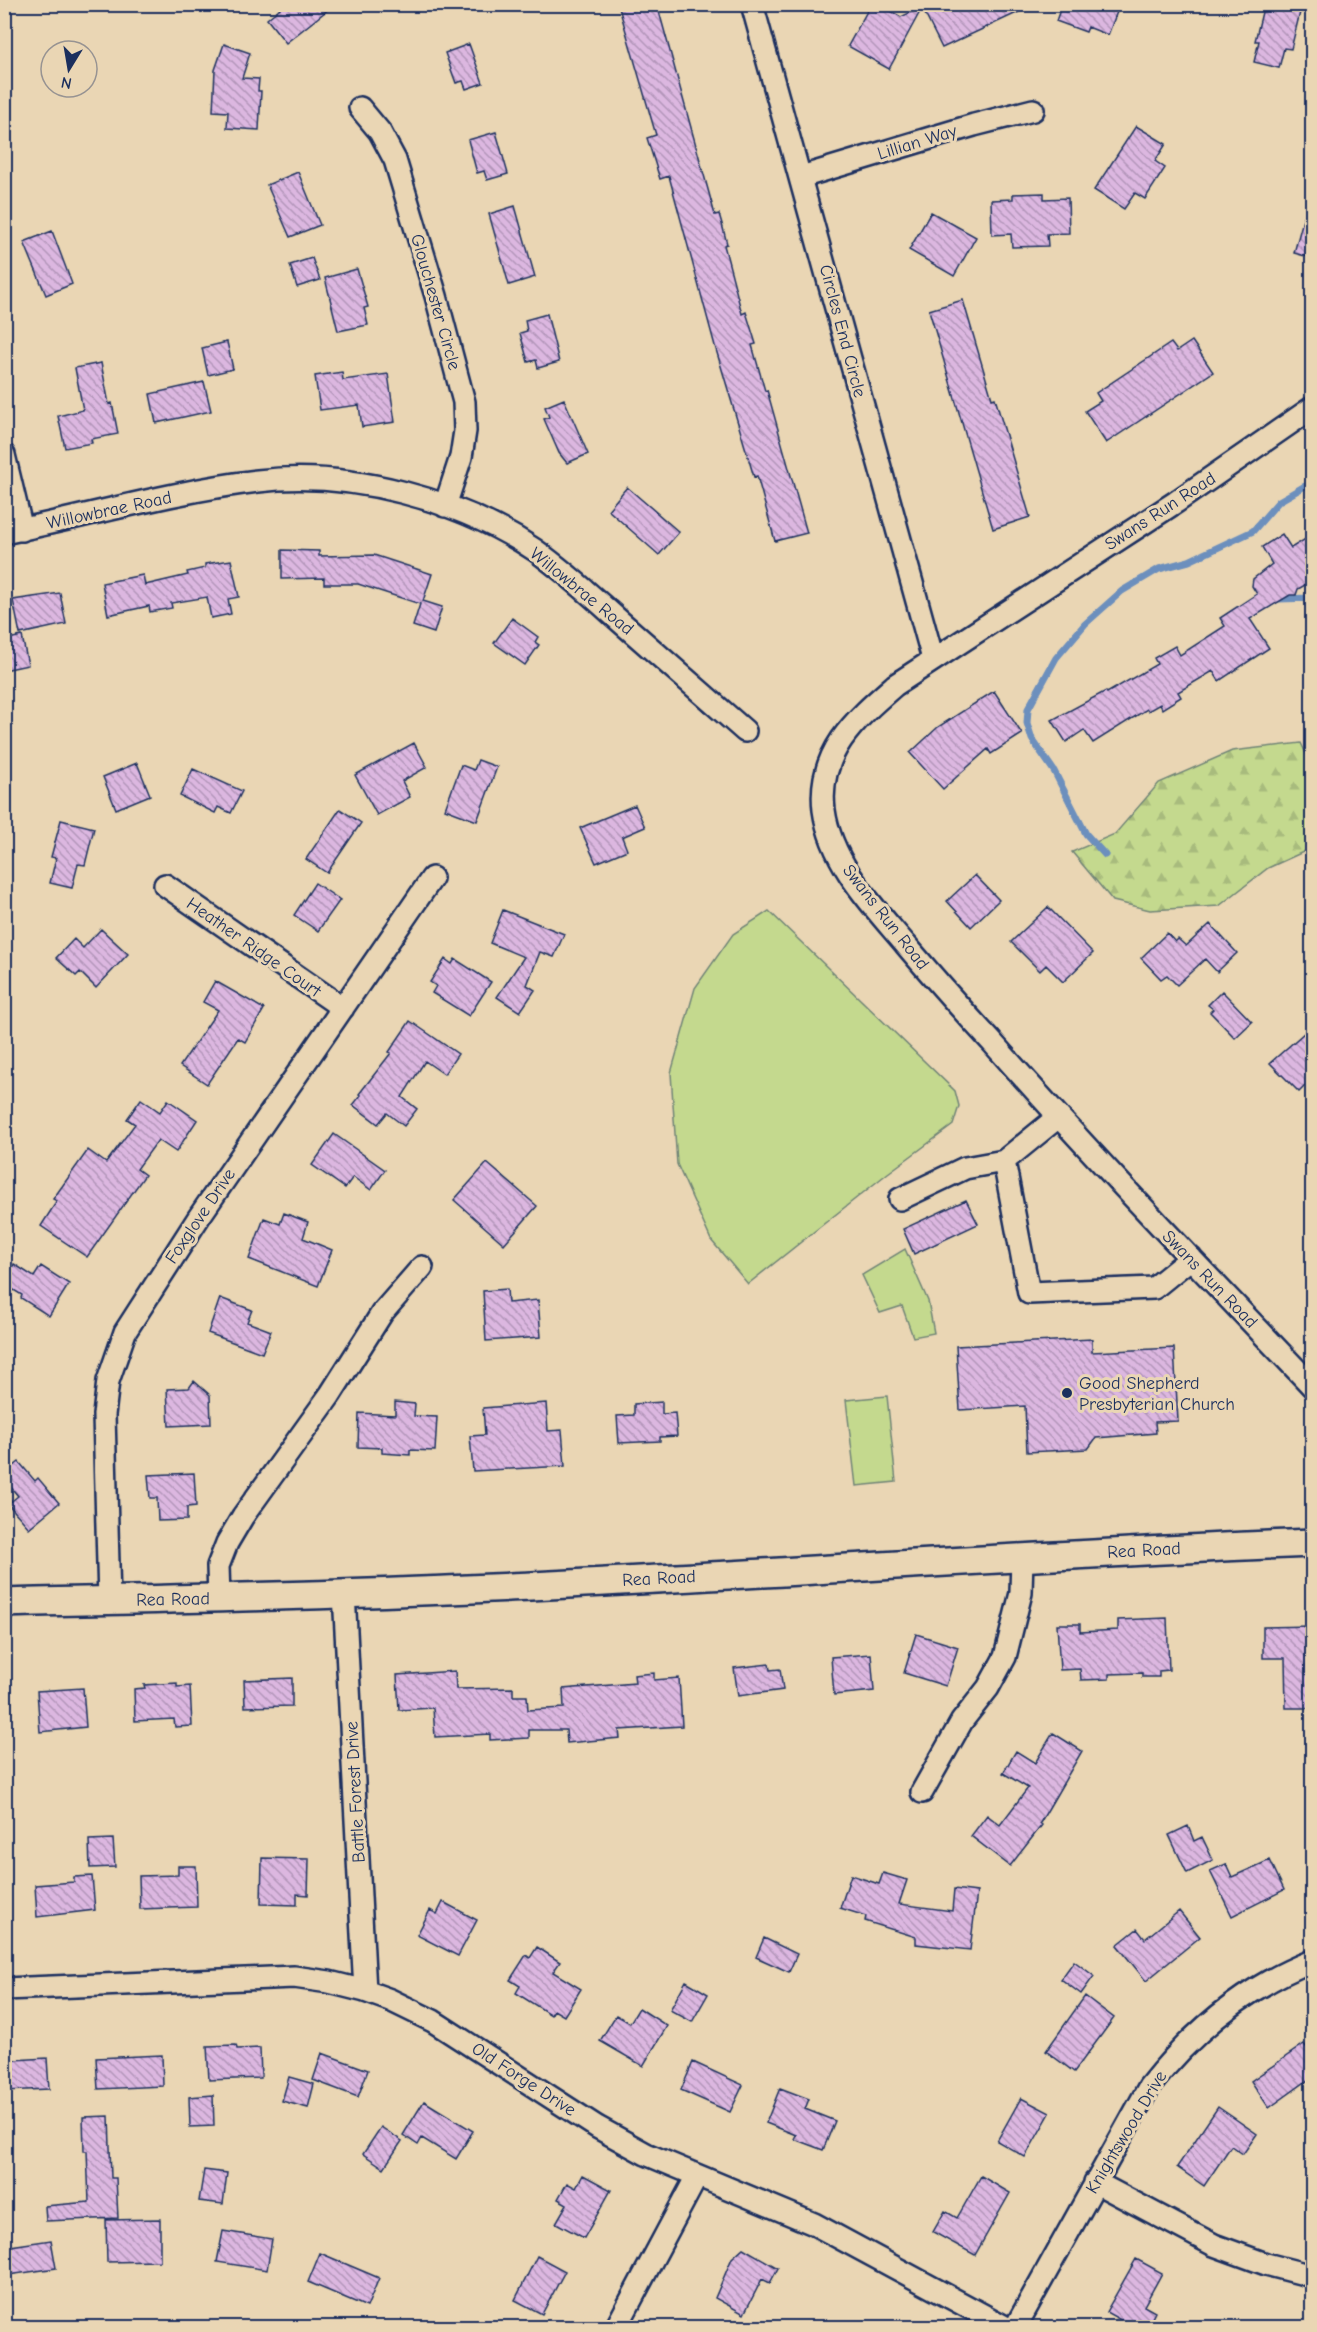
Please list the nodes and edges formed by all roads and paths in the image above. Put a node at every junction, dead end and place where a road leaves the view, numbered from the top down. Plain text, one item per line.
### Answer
1 (752, 4) edge
2 (360, 108) dead end
3 (1033, 110) dead end
4 (801, 177) junction
5 (1312, 408) edge
6 (4, 455) edge
7 (446, 506) junction
8 (13, 532) edge
9 (933, 659) junction
10 (745, 731) dead end
11 (432, 878) dead end
12 (165, 885) dead end
13 (343, 1008) junction
14 (1059, 1117) junction
15 (1004, 1161) junction
16 (900, 1199) dead end
17 (1191, 1258) junction
18 (422, 1267) dead end
19 (1312, 1386) edge
20 (1312, 1543) edge
21 (1022, 1556) junction
22 (344, 1593) junction
23 (219, 1598) junction
24 (109, 1600) junction
25 (4, 1603) edge
26 (922, 1792) dead end
27 (1312, 1960) edge
28 (4, 1989) edge
29 (365, 1991) junction
30 (697, 2176) junction
31 (1095, 2182) junction
32 (1312, 2276) edge
33 (616, 2328) edge
34 (1007, 2328) edge
35 (1015, 2328) edge

1 - 4 street, Circles End Circle
2 - 7 street, Glouchester Circle
3 - 4 street, Lillian Way
4 - 9 street, Circles End Circle
5 - 9 street, Swans Run Road
6 - 8 street
7 - 8 street, Willowbrae Road
7 - 10 street, Willowbrae Road
9 - 14 street, Swans Run Road
11 - 13 street, Foxglove Drive
12 - 13 street, Heather Ridge Court
13 - 24 street, Foxglove Drive
14 - 15 street
14 - 17 street, Swans Run Road
15 - 16 street
15 - 17 street
17 - 19 street, Swans Run Road
18 - 23 street
20 - 21 main road, Rea Road
21 - 22 main road, Rea Road
21 - 26 street
22 - 23 main road, Rea Road
22 - 29 street, Battle Forest Drive
23 - 24 main road, Rea Road
24 - 25 main road, Rea Road
27 - 31 street, Knightswood Drive
28 - 29 street, Old Forge Drive
29 - 30 street, Old Forge Drive
30 - 33 street
30 - 34 street, Old Forge Drive
31 - 32 street
31 - 35 street, Knightswood Drive

